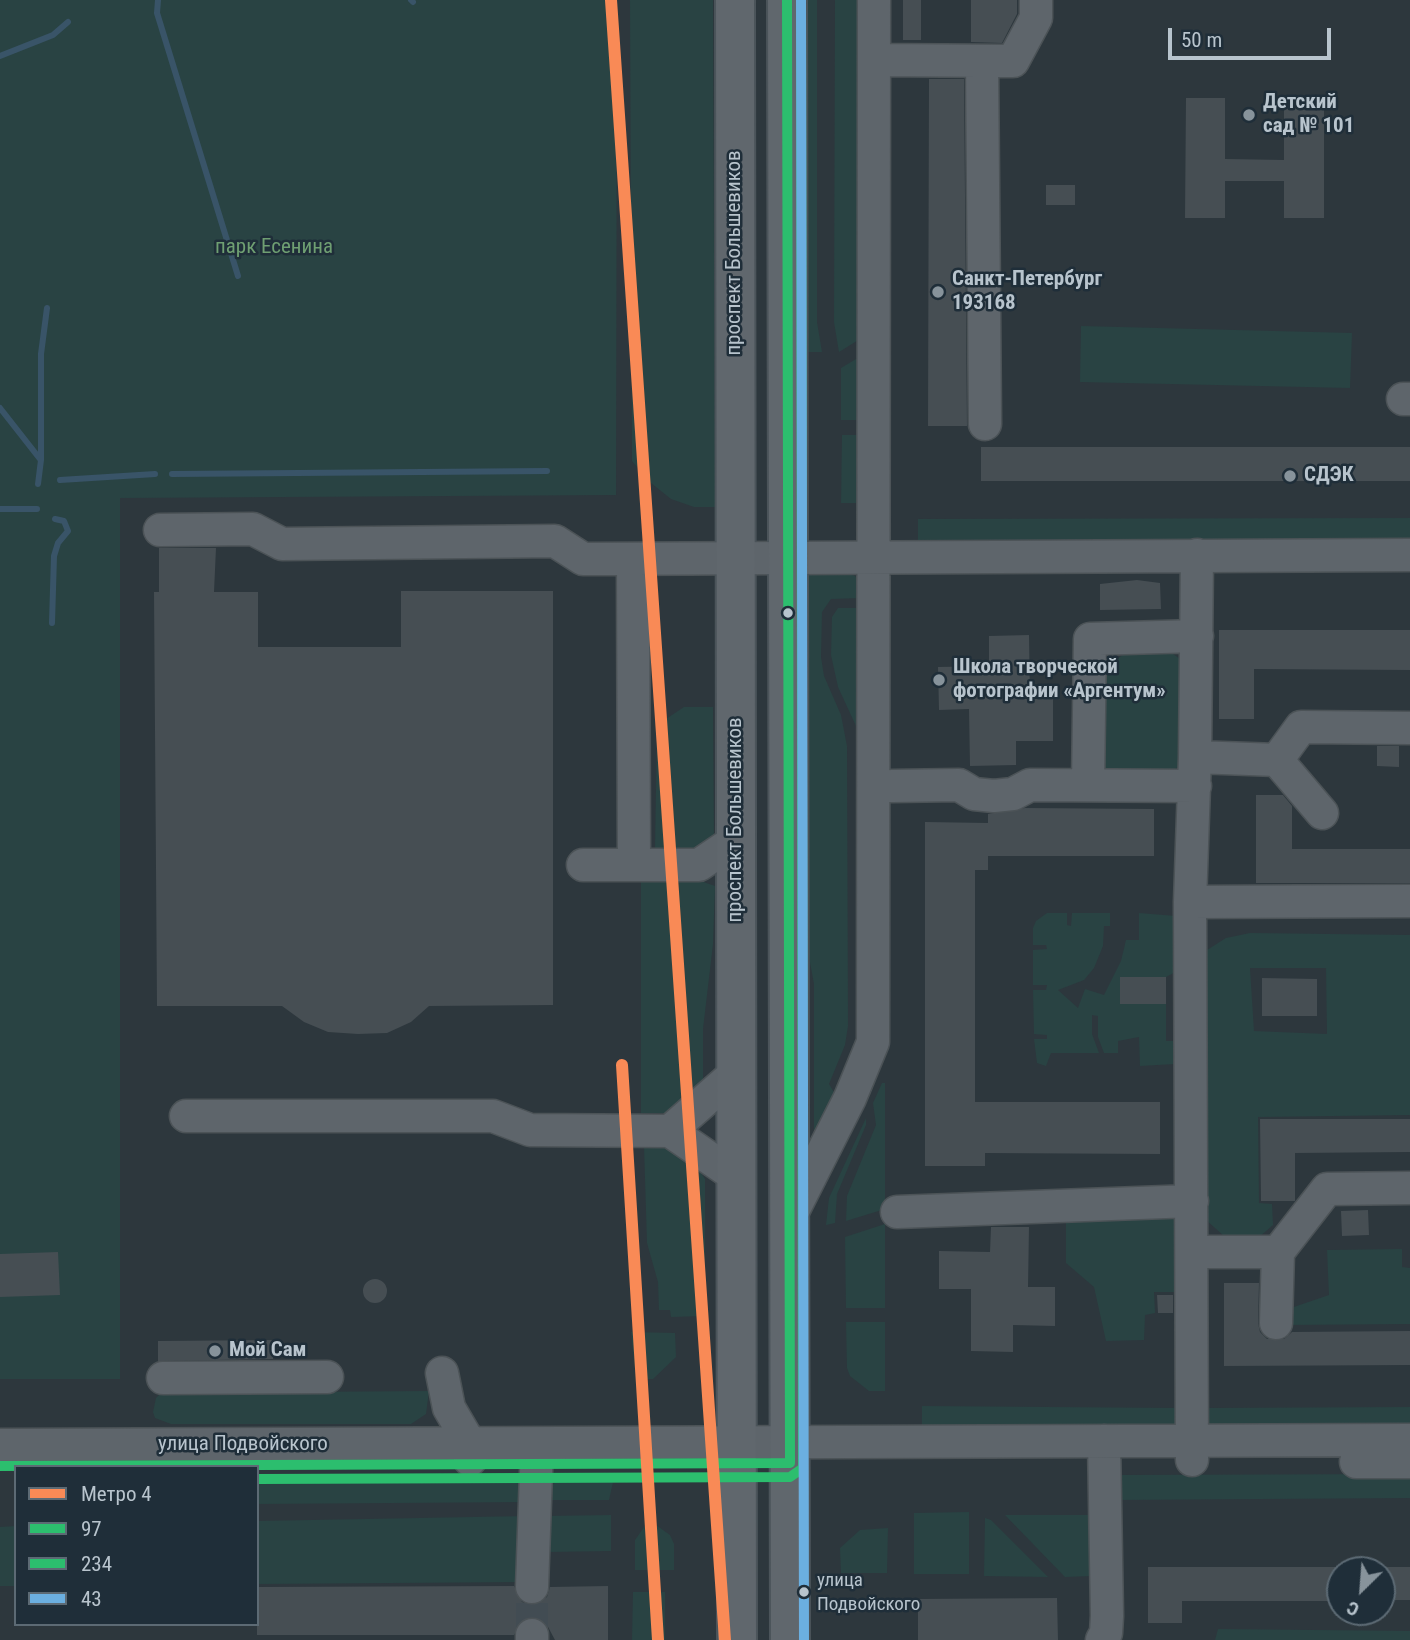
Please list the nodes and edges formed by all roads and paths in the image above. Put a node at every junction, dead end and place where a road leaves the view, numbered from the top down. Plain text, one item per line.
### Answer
1 (735, 0) edge
2 (787, 0) edge
3 (874, 0) edge
4 (1036, 0) edge
5 (874, 60) junction
6 (982, 61) junction
7 (985, 424) dead end
8 (160, 530) dead end
9 (1197, 555) junction
10 (1410, 555) edge
11 (788, 557) junction
12 (874, 557) junction
13 (736, 558) junction
14 (633, 560) junction
15 (1196, 636) junction
16 (1410, 728) edge
17 (1277, 760) junction
18 (1195, 772) junction
19 (1088, 785) junction
20 (892, 786) dead end
21 (1322, 813) dead end
22 (736, 840) junction
23 (634, 865) junction
24 (699, 865) junction
25 (583, 866) dead end
26 (736, 892) junction
27 (1410, 901) edge
28 (1190, 902) junction
29 (737, 1072) junction
30 (186, 1116) dead end
31 (670, 1131) junction
32 (737, 1177) junction
33 (1410, 1188) edge
34 (1192, 1201) junction
35 (897, 1212) dead end
36 (790, 1218) junction
37 (1192, 1252) junction
38 (1278, 1252) junction
39 (1276, 1323) dead end
40 (327, 1377) dead end
41 (163, 1378) dead end
42 (1410, 1440) edge
43 (0, 1445) edge
44 (405, 1445) junction
45 (1192, 1451) junction
46 (790, 1452) junction
47 (1105, 1452) junction
48 (470, 1454) junction
49 (537, 1454) junction
50 (737, 1454) junction
51 (144, 1455) junction
52 (1410, 1462) edge
53 (0, 1466) edge
54 (532, 1587) tunnel mouth
55 (1107, 1638) edge
56 (737, 1640) edge
57 (790, 1640) edge

1 - 13 main road, проспект Большевиков
2 - 11 main road
3 - 5 street
4 - 6 street
5 - 6 street
5 - 12 street
6 - 7 street
8 - 14 street
9 - 10 street
9 - 12 street
9 - 15 street
11 - 12 street
11 - 13 street
11 - 36 main road
12 - 36 street
13 - 14 street
13 - 22 main road, проспект Большевиков
14 - 23 street
15 - 18 street
15 - 19 street
16 - 17 street
17 - 18 street
17 - 21 street
18 - 19 street
18 - 28 street
19 - 20 street
22 - 24 street
22 - 26 main road, проспект Большевиков
23 - 24 street
23 - 25 street
24 - 26 street
26 - 29 main road, проспект Большевиков
27 - 28 street
28 - 34 street
29 - 31 street
29 - 32 main road, проспект Большевиков
30 - 31 street
31 - 32 street
32 - 50 main road, проспект Большевиков
33 - 38 street
34 - 35 street
34 - 37 street
36 - 46 main road
37 - 38 street
37 - 45 street
38 - 39 street
40 - 41 street
42 - 45 street, улица Подвойского
43 - 51 street, улица Подвойского
44 - 48 street, улица Подвойского
44 - 48 street
44 - 51 street, улица Подвойского
45 - 47 street, улица Подвойского
45 - 52 street, улица Подвойского
46 - 47 street, улица Подвойского
46 - 50 street, улица Подвойского
46 - 57 main road
47 - 55 street
48 - 49 street, улица Подвойского
48 - 51 street, улица Подвойского
49 - 50 street, улица Подвойского
49 - 54 street
50 - 56 main road, проспект Большевиков
51 - 53 street, улица Подвойского

